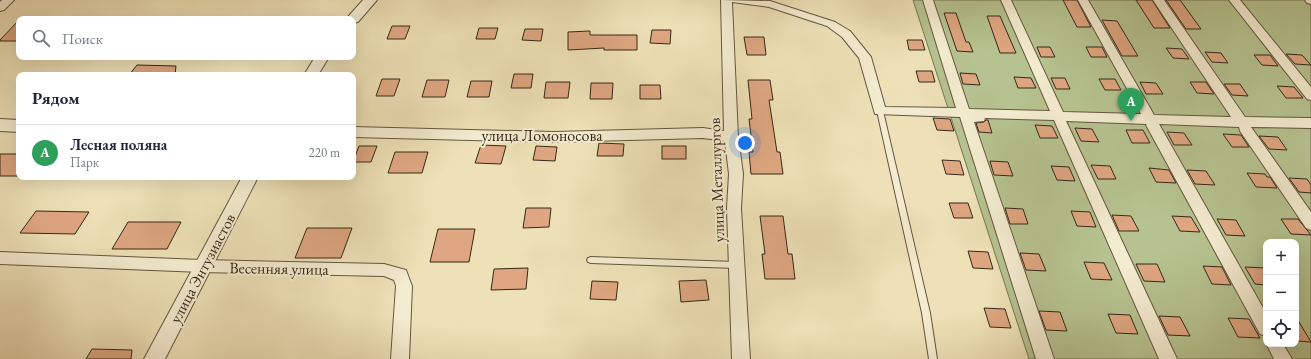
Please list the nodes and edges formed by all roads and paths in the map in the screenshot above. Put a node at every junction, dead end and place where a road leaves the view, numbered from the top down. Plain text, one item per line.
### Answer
1 (9, 0) edge
2 (370, 0) edge
3 (726, 0) edge
4 (734, 0) edge
5 (928, 0) edge
6 (1006, 0) edge
7 (1083, 0) edge
8 (1158, 0) edge
9 (1234, 0) edge
10 (0, 8) edge
11 (356, 16) edge
12 (320, 60) edge
13 (313, 72) edge
14 (1311, 96) edge
15 (880, 111) junction
16 (964, 112) junction
17 (1059, 118) junction
18 (1151, 122) junction
19 (1311, 124) edge
20 (0, 125) edge
21 (1244, 125) junction
22 (16, 126) edge
23 (1311, 130) edge
24 (356, 132) edge
25 (731, 137) junction
26 (248, 180) edge
27 (1311, 224) edge
28 (0, 258) edge
29 (591, 260) dead end
30 (736, 265) junction
31 (202, 266) junction
32 (1263, 324) edge
33 (1276, 347) edge
34 (154, 359) edge
35 (400, 359) edge
36 (741, 359) edge
37 (932, 359) edge
38 (1045, 359) edge
39 (1168, 359) edge
40 (1283, 359) edge

1 - 10 street
2 - 11 street
3 - 25 street, улица Металлургов
4 - 15 street
5 - 16 street
6 - 17 street
7 - 18 street
8 - 21 street
9 - 14 street
12 - 13 street
15 - 16 street
15 - 37 lane
16 - 17 street
17 - 18 street
17 - 38 street
17 - 39 street
18 - 21 street
18 - 32 street
19 - 21 street
20 - 22 street
21 - 23 street
21 - 27 street
24 - 25 street, улица Ломоносова
25 - 30 street, улица Металлургов
26 - 31 street, улица Энтузиастов
28 - 31 street, Весенняя улица
29 - 30 lane
30 - 36 street, улица Металлургов
31 - 34 street, улица Энтузиастов
31 - 35 street, Весенняя улица
33 - 40 street

